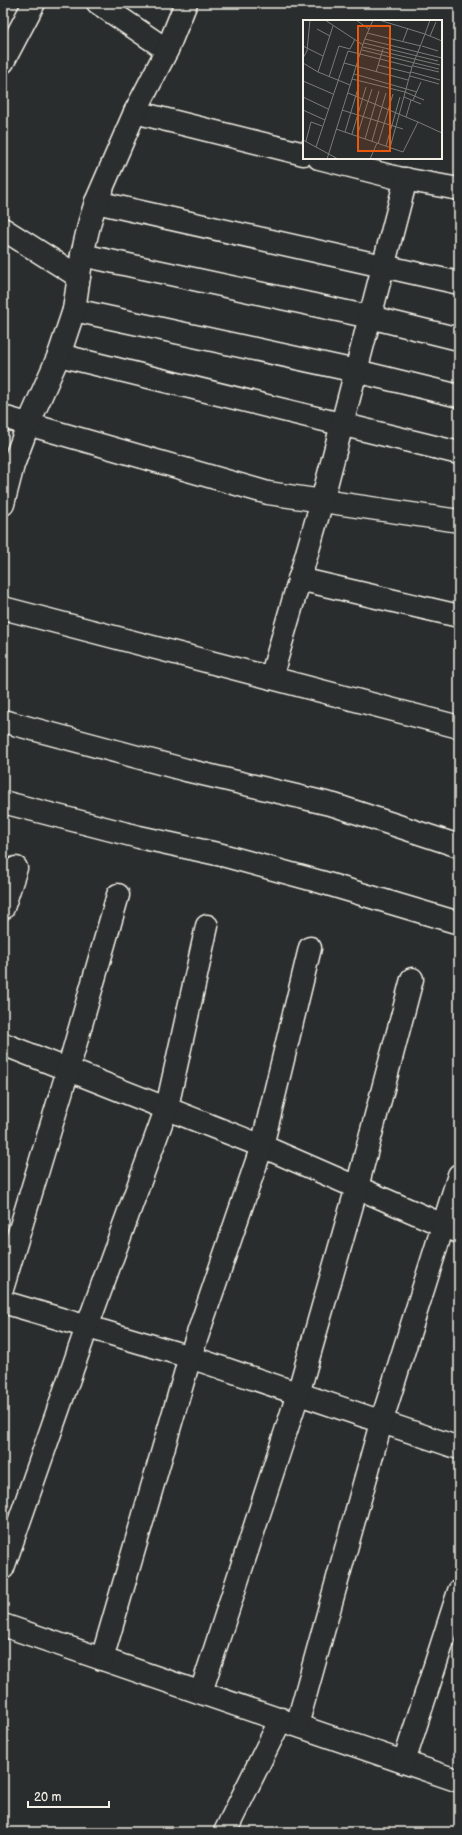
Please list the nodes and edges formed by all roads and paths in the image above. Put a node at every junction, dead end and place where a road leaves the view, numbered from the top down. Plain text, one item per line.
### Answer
1 (34, 3) edge
2 (98, 3) edge
3 (186, 3) edge
4 (167, 50) junction
5 (3, 62) edge
6 (135, 112) junction
7 (303, 154) edge
8 (323, 159) edge
9 (406, 179) junction
10 (459, 189) edge
11 (96, 202) junction
12 (3, 229) edge
13 (82, 255) junction
14 (384, 266) junction
15 (79, 277) junction
16 (459, 283) edge
17 (74, 310) junction
18 (370, 317) junction
19 (459, 339) edge
20 (59, 355) junction
21 (356, 371) junction
22 (459, 396) edge
23 (3, 417) edge
24 (28, 425) junction
25 (342, 425) junction
26 (459, 453) edge
27 (322, 501) junction
28 (3, 504) edge
29 (459, 521) edge
30 (299, 578) junction
31 (3, 608) edge
32 (459, 616) edge
33 (271, 678) junction
34 (3, 721) edge
35 (459, 727) edge
36 (3, 802) edge
37 (459, 846) edge
38 (16, 868) dead end
39 (118, 895) dead end
40 (3, 908) edge
41 (459, 923) edge
42 (207, 926) dead end
43 (310, 948) dead end
44 (412, 979) dead end
45 (3, 1044) edge
46 (68, 1070) junction
47 (167, 1107) junction
48 (262, 1146) junction
49 (459, 1175) edge
50 (357, 1187) junction
51 (451, 1229) edge
52 (3, 1286) edge
53 (3, 1302) edge
54 (87, 1327) junction
55 (190, 1357) junction
56 (298, 1394) junction
57 (381, 1423) junction
58 (459, 1448) edge
59 (3, 1568) edge
60 (459, 1591) edge
61 (3, 1625) edge
62 (102, 1659) junction
63 (202, 1692) junction
64 (289, 1722) junction
65 (404, 1762) junction
66 (459, 1781) edge
67 (224, 1832) edge

1 - 5 street
2 - 4 street
3 - 4 street
4 - 6 street
6 - 7 street
6 - 11 street
8 - 9 street
9 - 10 street
9 - 14 street
11 - 13 street
11 - 14 street
12 - 15 street
13 - 15 street
13 - 18 street
14 - 16 street
14 - 18 street
15 - 17 street
17 - 20 street
17 - 21 street
18 - 19 street
18 - 21 street
20 - 24 street
20 - 25 street
21 - 22 street
21 - 25 street
23 - 24 street
24 - 27 street
24 - 28 street
25 - 26 street
25 - 27 street
27 - 29 street
27 - 30 street
30 - 32 street
30 - 33 street
31 - 33 street
33 - 35 street
34 - 37 street
36 - 41 street
38 - 40 street
39 - 46 street
42 - 47 street
43 - 48 street
44 - 50 street
45 - 46 street
46 - 47 street
46 - 52 street
47 - 48 street
47 - 54 street
48 - 50 street
48 - 55 street
49 - 51 street
50 - 51 street
50 - 56 street
51 - 57 street
53 - 54 street
54 - 55 street
54 - 59 street
55 - 56 street
55 - 62 street
56 - 57 street
56 - 63 street
57 - 58 street
57 - 64 street
60 - 65 street
61 - 62 street
62 - 63 street
63 - 64 street
64 - 65 street
64 - 67 street
65 - 66 street

